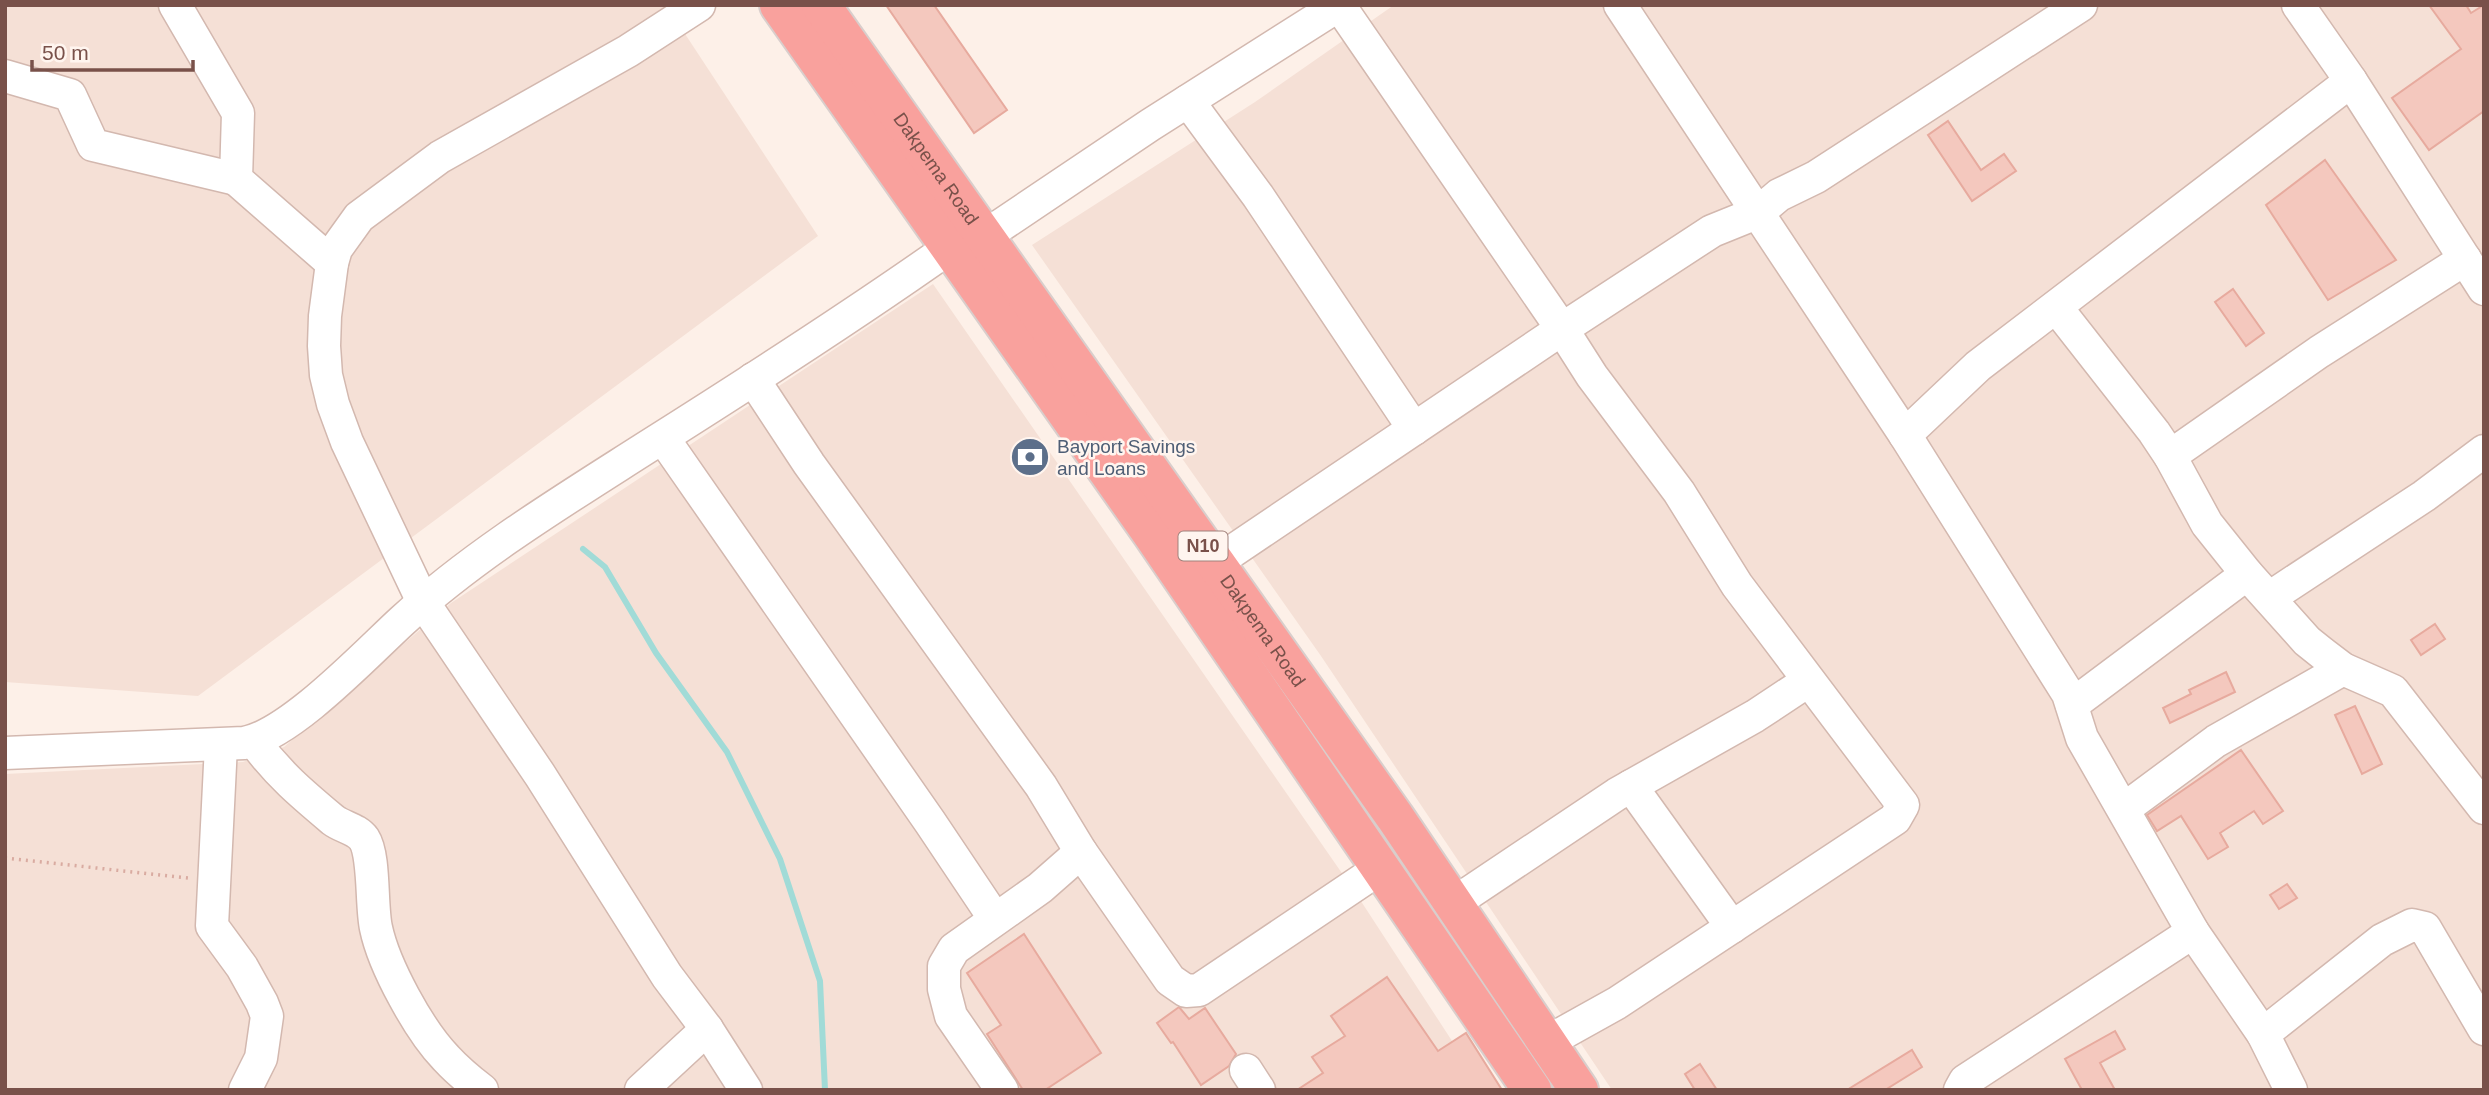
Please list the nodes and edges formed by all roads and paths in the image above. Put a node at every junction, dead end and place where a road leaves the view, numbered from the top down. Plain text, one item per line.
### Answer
1 (175, 5) edge
2 (699, 5) edge
3 (779, 5) edge
4 (821, 5) edge
5 (1339, 5) edge
6 (1620, 5) edge
7 (2081, 5) edge
8 (2298, 5) edge
9 (5, 76) edge
10 (2351, 81) junction
11 (1188, 101) junction
12 (236, 179) junction
13 (1759, 212) junction
14 (967, 242) junction
15 (2465, 259) junction
16 (332, 263) junction
17 (2484, 289) edge
18 (2056, 307) junction
19 (1562, 329) junction
20 (753, 379) junction
21 (1414, 429) junction
22 (1905, 435) junction
23 (663, 438) junction
24 (2484, 451) edge
25 (2171, 456) junction
26 (1215, 563) junction
27 (2248, 575) junction
28 (2269, 598) junction
29 (423, 602) junction
30 (2343, 668) junction
31 (1808, 681) junction
32 (2072, 705) junction
33 (254, 741) junction
34 (221, 745) junction
35 (5, 752) edge
36 (1631, 786) junction
37 (2484, 808) edge
38 (2124, 809) junction
39 (1081, 852) junction
40 (5, 858) edge
41 (1382, 867) junction
42 (214, 880) junction
43 (1454, 903) junction
44 (995, 919) junction
45 (1732, 926) junction
46 (2193, 932) junction
47 (707, 1029) junction
48 (2484, 1029) edge
49 (2263, 1034) junction
50 (1547, 1041) junction
51 (245, 1090) edge
52 (482, 1090) edge
53 (641, 1090) edge
54 (746, 1090) edge
55 (1002, 1090) edge
56 (1532, 1090) edge
57 (1579, 1090) edge
58 (1960, 1090) edge
59 (2291, 1090) edge

1 - 12 street
2 - 16 street
3 - 14 highway, Dakpema Road / N10
4 - 14 highway, Dakpema Road / N10
5 - 11 street
5 - 19 street
6 - 13 street
7 - 13 street
8 - 10 street
9 - 12 street
10 - 15 street
10 - 18 street
11 - 14 street
11 - 21 street
12 - 16 street
13 - 19 street
13 - 22 street
14 - 20 street
14 - 26 highway, Dakpema Road / N10
14 - 41 highway, Dakpema Road / N10
15 - 17 street
15 - 25 street
16 - 29 street
18 - 22 street
18 - 25 street
19 - 21 street
19 - 31 street
20 - 23 street
20 - 39 street
21 - 26 street
22 - 32 street
23 - 29 street
23 - 44 street
24 - 28 street
25 - 27 street
26 - 43 highway, Dakpema Road / N10
27 - 28 street
27 - 32 street
28 - 30 street
29 - 33 street
29 - 47 street
30 - 37 street
30 - 38 street
31 - 36 street
31 - 45 street
32 - 38 street
33 - 34 street
33 - 52 street
34 - 35 street
34 - 42 street
36 - 43 street
36 - 45 street
38 - 46 street
39 - 41 street
39 - 44 street
40 - 42 path
41 - 56 highway, Dakpema Road / N10
42 - 51 street
43 - 50 highway, Dakpema Road / N10
44 - 55 street
45 - 50 street
46 - 49 street
46 - 58 street
47 - 53 street
47 - 54 street
48 - 49 street
49 - 59 street
50 - 57 highway, Dakpema Road / N10

